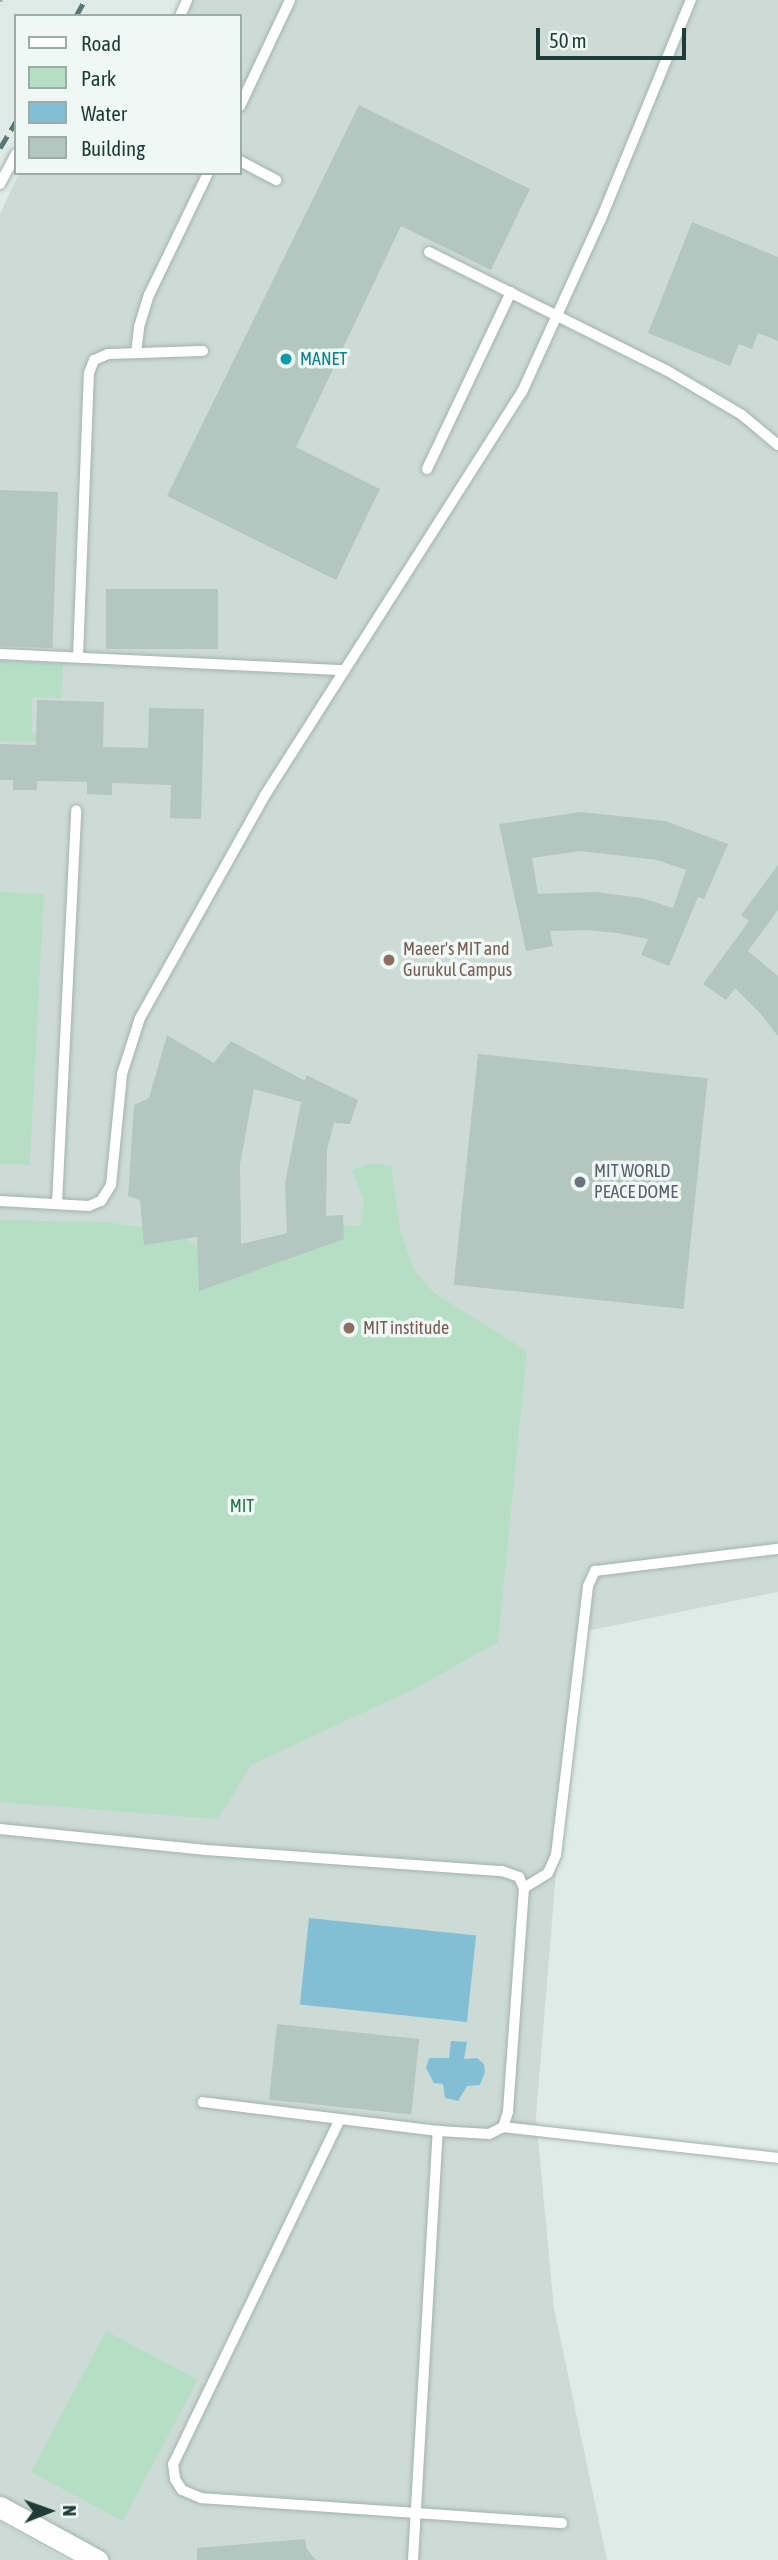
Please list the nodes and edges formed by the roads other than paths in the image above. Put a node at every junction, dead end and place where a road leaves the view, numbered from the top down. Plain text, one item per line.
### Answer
1 (290, 0) edge
2 (691, 0) edge
3 (242, 102) edge
4 (14, 159) edge
5 (242, 162) edge
6 (207, 175) edge
7 (276, 180) dead end
8 (0, 184) edge
9 (429, 252) dead end
10 (511, 292) junction
11 (558, 315) junction
12 (203, 351) dead end
13 (136, 353) junction
14 (778, 445) edge
15 (427, 469) dead end
16 (0, 654) edge
17 (78, 657) junction
18 (345, 670) junction
19 (76, 810) dead end
20 (0, 1201) edge
21 (57, 1204) junction
22 (778, 1549) edge
23 (0, 1829) edge
24 (524, 1888) junction
25 (203, 2102) dead end
26 (340, 2119) junction
27 (503, 2127) junction
28 (438, 2131) junction
29 (778, 2158) edge
30 (0, 2507) edge
31 (415, 2510) junction
32 (562, 2523) dead end
33 (97, 2560) edge
34 (412, 2560) edge

1 - 3 lane
2 - 11 lane
4 - 8 lane
5 - 7 lane
6 - 13 lane
9 - 10 lane
10 - 11 lane
10 - 15 lane
11 - 14 lane
11 - 18 lane
12 - 13 lane
13 - 17 lane
16 - 17 lane
17 - 18 lane
18 - 21 lane
19 - 21 lane
20 - 21 lane
22 - 24 lane
23 - 24 lane
24 - 27 lane
25 - 26 lane
26 - 28 lane
26 - 31 lane
27 - 28 lane
27 - 29 lane
28 - 31 lane
30 - 33 street
31 - 32 lane
31 - 34 lane

